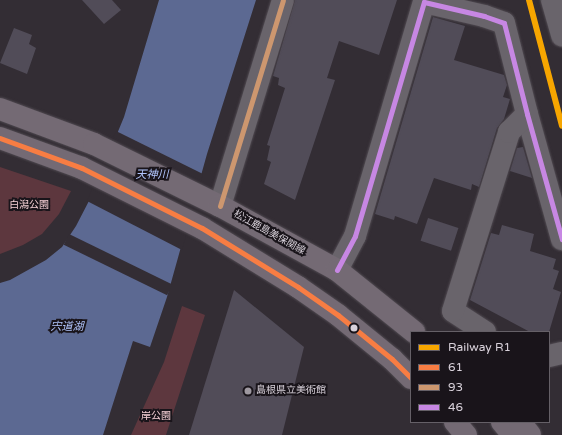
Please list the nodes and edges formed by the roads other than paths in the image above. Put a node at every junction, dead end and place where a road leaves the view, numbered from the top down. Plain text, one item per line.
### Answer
1 (283, 0) edge
2 (552, 0) edge
3 (561, 29) edge
4 (0, 109) edge
5 (527, 114) junction
6 (0, 138) edge
7 (220, 206) junction
8 (562, 239) edge
9 (337, 270) junction
10 (413, 331) edge
11 (483, 331) edge
12 (562, 352) edge
13 (550, 356) edge
14 (410, 377) edge
15 (456, 423) edge
16 (503, 423) edge
17 (521, 423) edge
18 (466, 435) edge
19 (513, 435) edge
20 (530, 435) edge

1 - 7 street
2 - 3 street
4 - 7 main road, 松江鹿島美保関線
5 - 8 street
5 - 9 street
5 - 11 street
6 - 14 main road
7 - 9 main road, 松江鹿島美保関線
9 - 10 main road, 松江鹿島美保関線
12 - 13 street
15 - 18 main road
16 - 19 main road
17 - 20 main road

